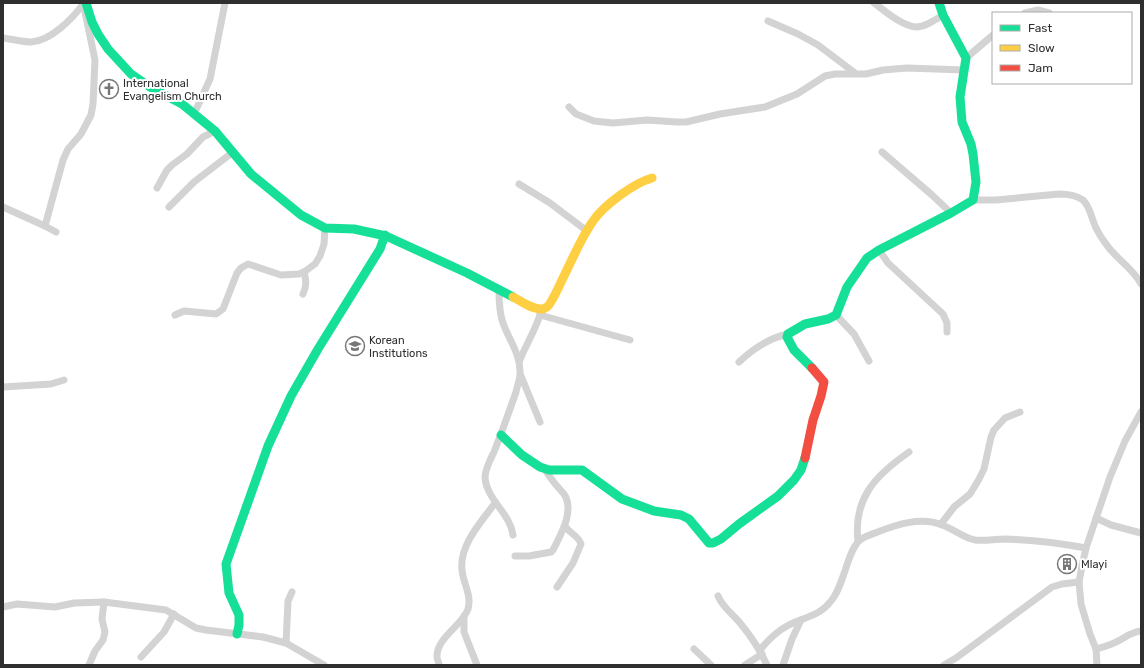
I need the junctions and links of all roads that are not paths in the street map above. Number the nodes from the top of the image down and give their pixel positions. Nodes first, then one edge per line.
1 (84, 3) edge
2 (225, 3) edge
3 (874, 3) edge
4 (939, 3) edge
5 (1029, 12) edge
6 (1045, 12) edge
7 (943, 15) junction
8 (768, 20) dead end
9 (992, 36) edge
10 (3, 38) edge
11 (966, 58) junction
12 (964, 70) junction
13 (855, 73) junction
14 (569, 107) dead end
15 (194, 114) junction
16 (215, 131) junction
17 (233, 152) junction
18 (882, 152) dead end
19 (652, 178) dead end
20 (519, 184) dead end
21 (157, 188) dead end
22 (973, 200) junction
23 (3, 207) edge
24 (168, 207) dead end
25 (951, 213) junction
26 (45, 226) junction
27 (325, 228) junction
28 (586, 231) junction
29 (56, 232) dead end
30 (385, 236) junction
31 (879, 250) junction
32 (304, 272) junction
33 (1141, 282) edge
34 (499, 290) junction
35 (303, 294) dead end
36 (540, 312) junction
37 (836, 314) junction
38 (175, 315) dead end
39 (947, 332) dead end
40 (788, 334) junction
41 (630, 340) dead end
42 (520, 360) junction
43 (869, 361) dead end
44 (739, 362) dead end
45 (520, 376) junction
46 (64, 380) dead end
47 (3, 388) edge
48 (1020, 412) dead end
49 (1141, 412) edge
50 (540, 422) dead end
51 (501, 435) junction
52 (909, 452) dead end
53 (545, 469) junction
54 (495, 503) junction
55 (1096, 518) junction
56 (942, 524) junction
57 (565, 526) junction
58 (1141, 533) edge
59 (513, 535) dead end
60 (858, 541) junction
61 (1086, 548) junction
62 (514, 556) dead end
63 (1079, 582) junction
64 (557, 587) dead end
65 (292, 592) dead end
66 (718, 596) dead end
67 (104, 602) junction
68 (3, 607) edge
69 (174, 614) junction
70 (464, 616) junction
71 (801, 620) junction
72 (1141, 631) edge
73 (237, 634) junction
74 (286, 643) junction
75 (694, 649) dead end
76 (1096, 649) junction
77 (761, 652) junction
78 (141, 657) dead end
79 (89, 665) edge
80 (324, 665) edge
81 (439, 665) edge
82 (477, 665) edge
83 (711, 665) edge
84 (745, 665) edge
85 (767, 665) edge
86 (783, 665) edge
87 (944, 665) edge
88 (1097, 665) edge

1 - 10 street
1 - 15 street
1 - 26 street
2 - 15 street
3 - 7 street
4 - 7 street
5 - 6 street
7 - 11 street
8 - 13 street
9 - 11 street
11 - 12 street
12 - 13 street
12 - 22 street
13 - 14 street
15 - 16 street
16 - 17 street
16 - 21 street
17 - 24 street
17 - 27 street
18 - 25 street
19 - 28 street
20 - 28 street
22 - 25 street
22 - 33 street
23 - 26 street
25 - 31 street
26 - 29 street
27 - 30 street
27 - 32 street
28 - 36 street
30 - 34 street
30 - 73 street
31 - 37 street
31 - 39 street
32 - 35 street
32 - 38 street
34 - 36 street
34 - 42 street
36 - 41 street
36 - 42 street
37 - 40 street
37 - 43 street
40 - 44 street
40 - 53 street
42 - 45 street
45 - 50 street
45 - 51 street
46 - 47 street
48 - 56 street
49 - 55 street
51 - 53 street
51 - 54 street
52 - 60 street
53 - 57 street
54 - 59 street
54 - 70 street
55 - 58 street
55 - 61 street
56 - 60 street
56 - 61 street
57 - 62 street
57 - 64 street
60 - 71 street
61 - 63 street
63 - 76 street
63 - 87 street
65 - 74 street
66 - 77 street
67 - 68 street
67 - 69 street
67 - 79 street
69 - 73 street
69 - 78 street
70 - 81 street
70 - 82 street
71 - 77 street
71 - 86 street
72 - 76 street
73 - 74 street
74 - 80 street
75 - 83 street
76 - 88 street
77 - 84 street
77 - 85 street

